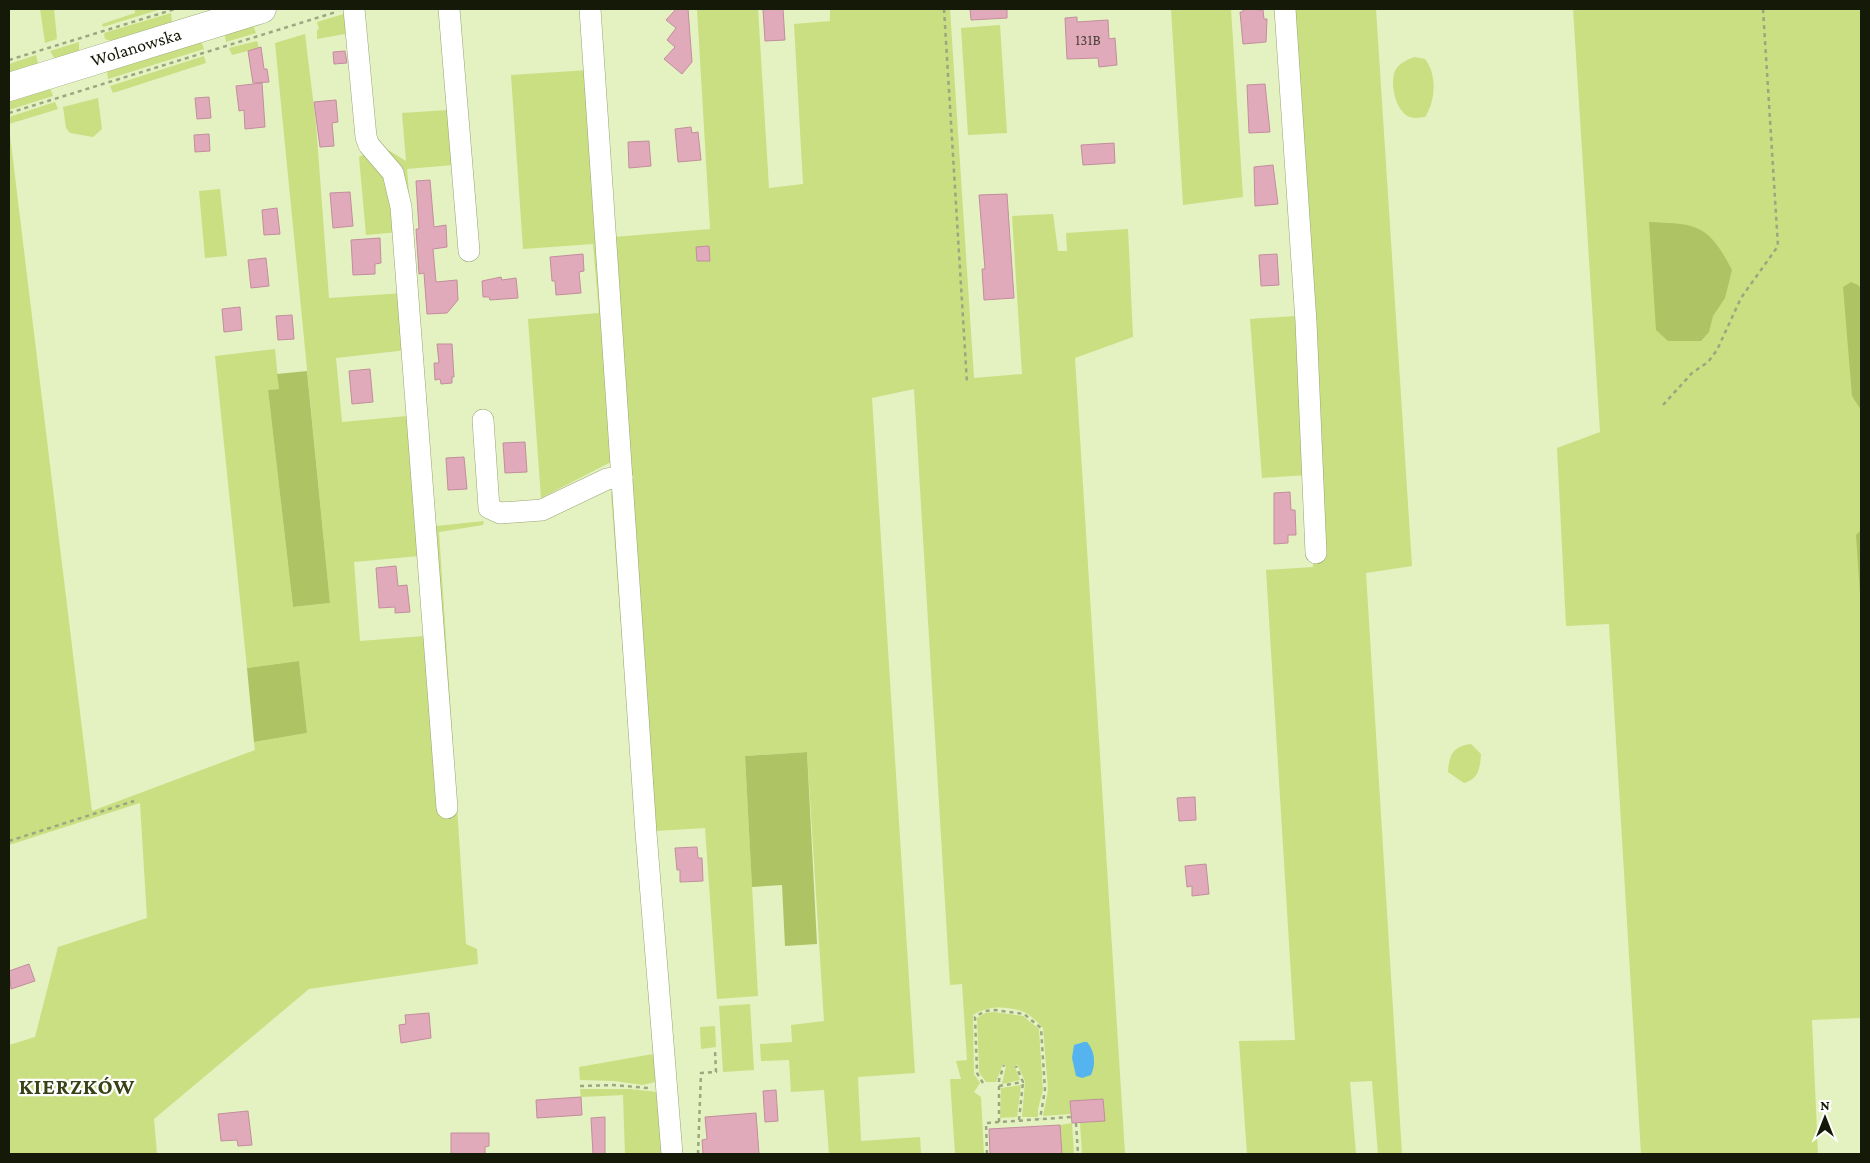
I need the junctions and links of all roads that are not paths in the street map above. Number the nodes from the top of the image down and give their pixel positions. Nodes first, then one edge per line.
1 (262, 9) edge
2 (449, 9) edge
3 (590, 9) edge
4 (1285, 9) edge
5 (347, 10) edge
6 (9, 87) edge
7 (469, 252) dead end
8 (483, 420) dead end
9 (622, 477) junction
10 (1316, 553) dead end
11 (447, 808) dead end
12 (672, 1154) edge

1 - 6 main road, Wolanowska
2 - 7 street
3 - 9 street
4 - 10 street
5 - 11 street
8 - 9 street
9 - 12 street

